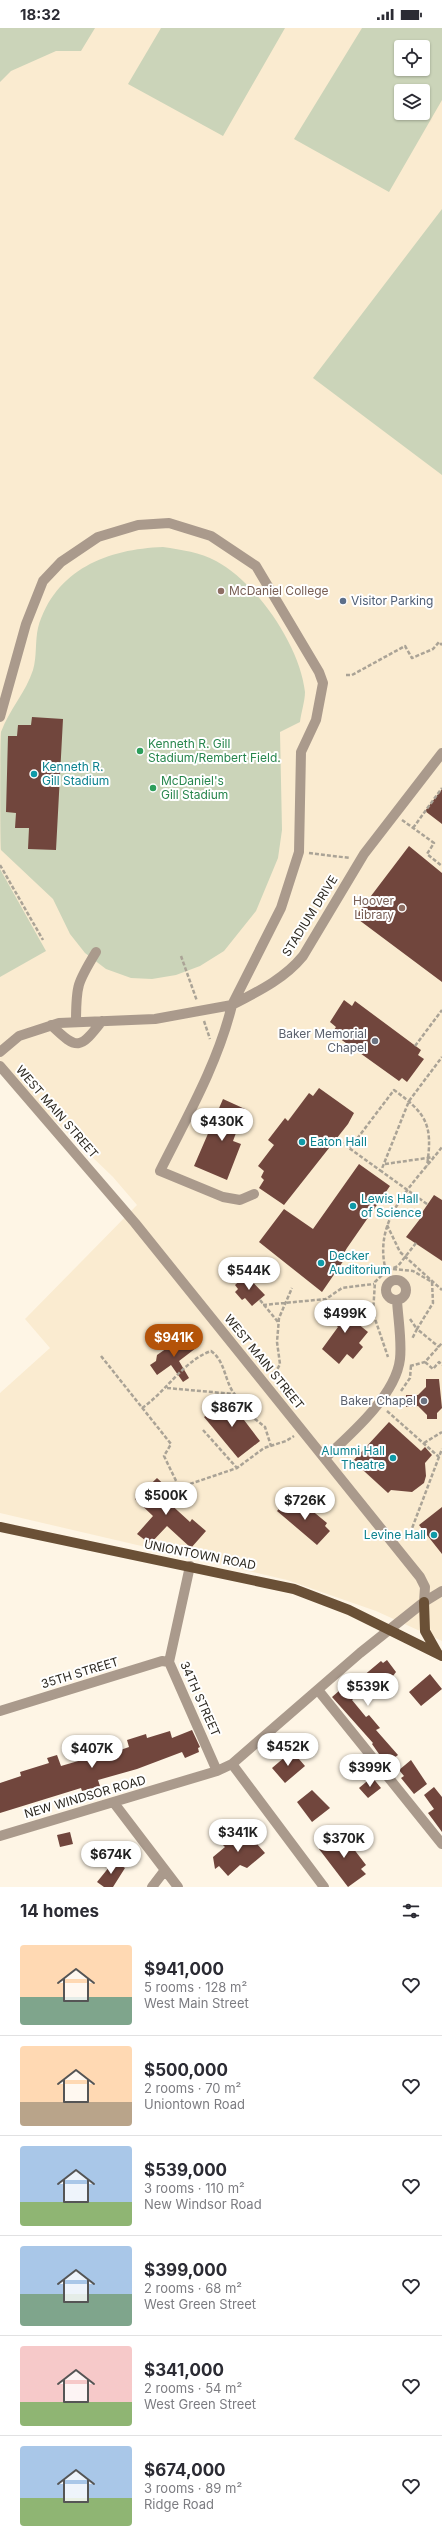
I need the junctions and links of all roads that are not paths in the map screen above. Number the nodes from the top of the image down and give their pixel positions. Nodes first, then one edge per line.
1 (0, 717) edge
2 (442, 753) edge
3 (96, 952) dead end
4 (232, 1005) junction
5 (102, 1021) junction
6 (76, 1022) junction
7 (50, 1026) junction
8 (0, 1052) edge
9 (0, 1066) edge
10 (254, 1194) dead end
11 (397, 1300) dead end
12 (325, 1458) junction
13 (0, 1527) edge
14 (190, 1566) junction
15 (442, 1591) edge
16 (424, 1602) junction
17 (389, 1631) junction
18 (440, 1655) edge
19 (169, 1662) junction
20 (318, 1690) junction
21 (0, 1711) edge
22 (232, 1764) junction
23 (217, 1771) junction
24 (114, 1803) junction
25 (0, 1836) edge
26 (442, 1844) edge
27 (165, 1870) junction
28 (152, 1887) edge
29 (178, 1887) edge
30 (324, 1887) edge

1 - 4 street
2 - 4 street, STADIUM DRIVE
3 - 6 street
4 - 5 street, STADIUM DRIVE
4 - 10 street
5 - 6 street, STADIUM DRIVE
5 - 7 street
6 - 7 street, STADIUM DRIVE
7 - 8 street, STADIUM DRIVE
9 - 12 street, WEST MAIN STREET
11 - 12 street
12 - 16 street, WEST MAIN STREET
13 - 14 main road, UNIONTOWN ROAD
14 - 17 main road, UNIONTOWN ROAD
14 - 19 street, 34TH STREET
15 - 16 street
16 - 17 street
16 - 18 main road
17 - 18 main road
17 - 20 street, NEW WINDSOR ROAD
19 - 21 street, 35TH STREET
19 - 23 street, 34TH STREET
20 - 22 street, NEW WINDSOR ROAD
20 - 26 street
22 - 23 street, NEW WINDSOR ROAD
22 - 30 street
23 - 24 street, NEW WINDSOR ROAD
24 - 25 street, NEW WINDSOR ROAD
24 - 27 street
27 - 28 street
27 - 29 street

